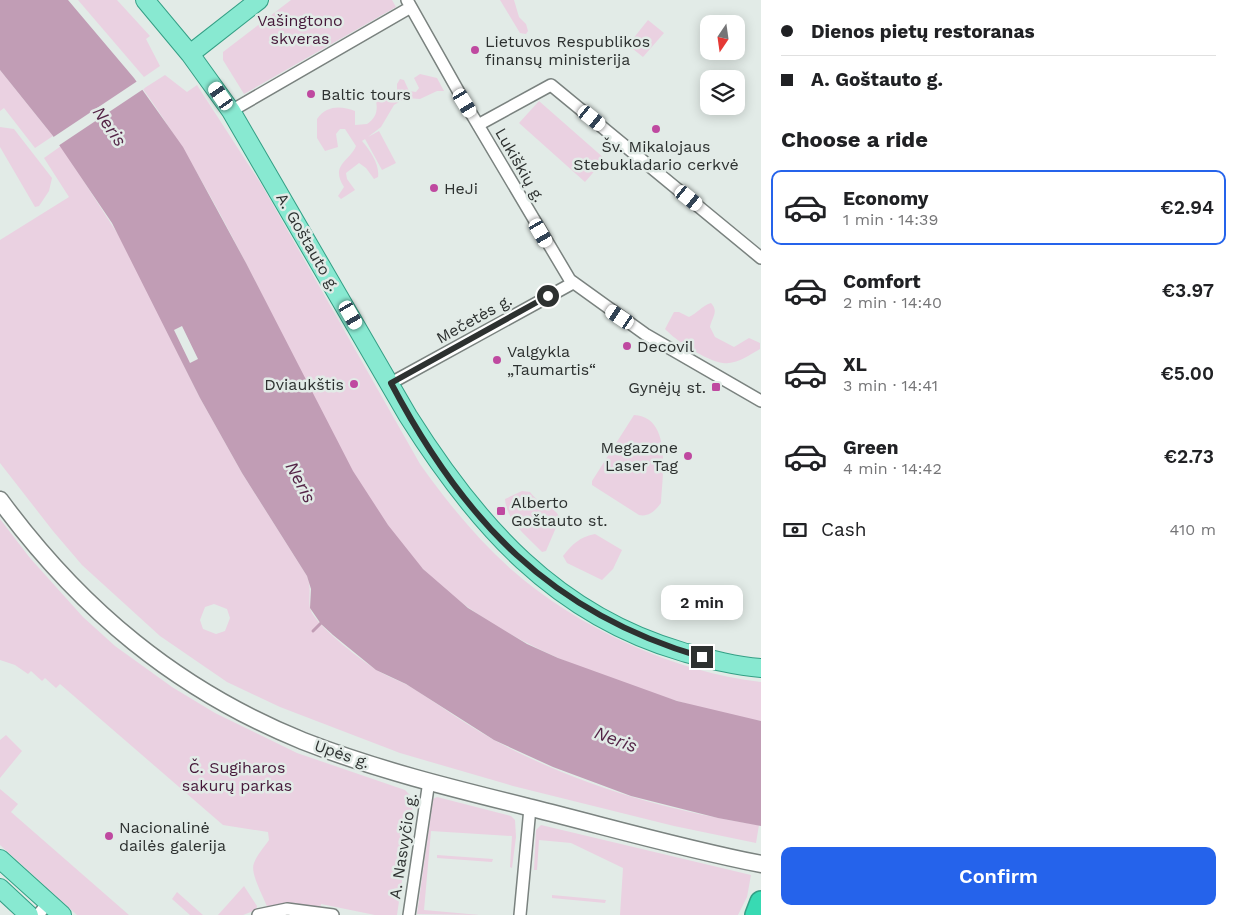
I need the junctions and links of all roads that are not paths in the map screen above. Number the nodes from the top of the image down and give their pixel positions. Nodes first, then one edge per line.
1 (144, 0) edge
2 (259, 0) edge
3 (409, 3) edge
4 (190, 54) junction
5 (231, 111) junction
6 (478, 125) junction
7 (761, 258) edge
8 (573, 282) junction
9 (391, 383) junction
10 (761, 400) edge
11 (0, 500) edge
12 (761, 668) edge
13 (429, 781) junction
14 (530, 808) junction
15 (0, 859) edge
16 (761, 864) edge
17 (0, 888) edge
18 (761, 903) edge
19 (43, 909) edge
20 (29, 915) edge
21 (62, 915) edge
22 (258, 915) edge
23 (332, 915) edge
24 (408, 915) edge
25 (520, 915) edge
26 (758, 915) edge

1 - 4 main road, A. Goštauto g.
2 - 4 main road
3 - 5 street
3 - 6 street, Lukiškių g.
4 - 5 main road, A. Goštauto g.
5 - 9 main road, A. Goštauto g.
6 - 7 street
6 - 8 street, Lukiškių g.
8 - 9 street, Mečetės g.
8 - 10 street, Lukiškių g.
9 - 12 main road, A. Goštauto g.
11 - 13 street, Upės g.
13 - 14 street, Upės g.
13 - 24 street, A. Nasvyčio g.
14 - 16 street, Upės g.
14 - 25 street
15 - 19 main road
17 - 20 main road
18 - 26 highway
19 - 21 main road
22 - 23 street

